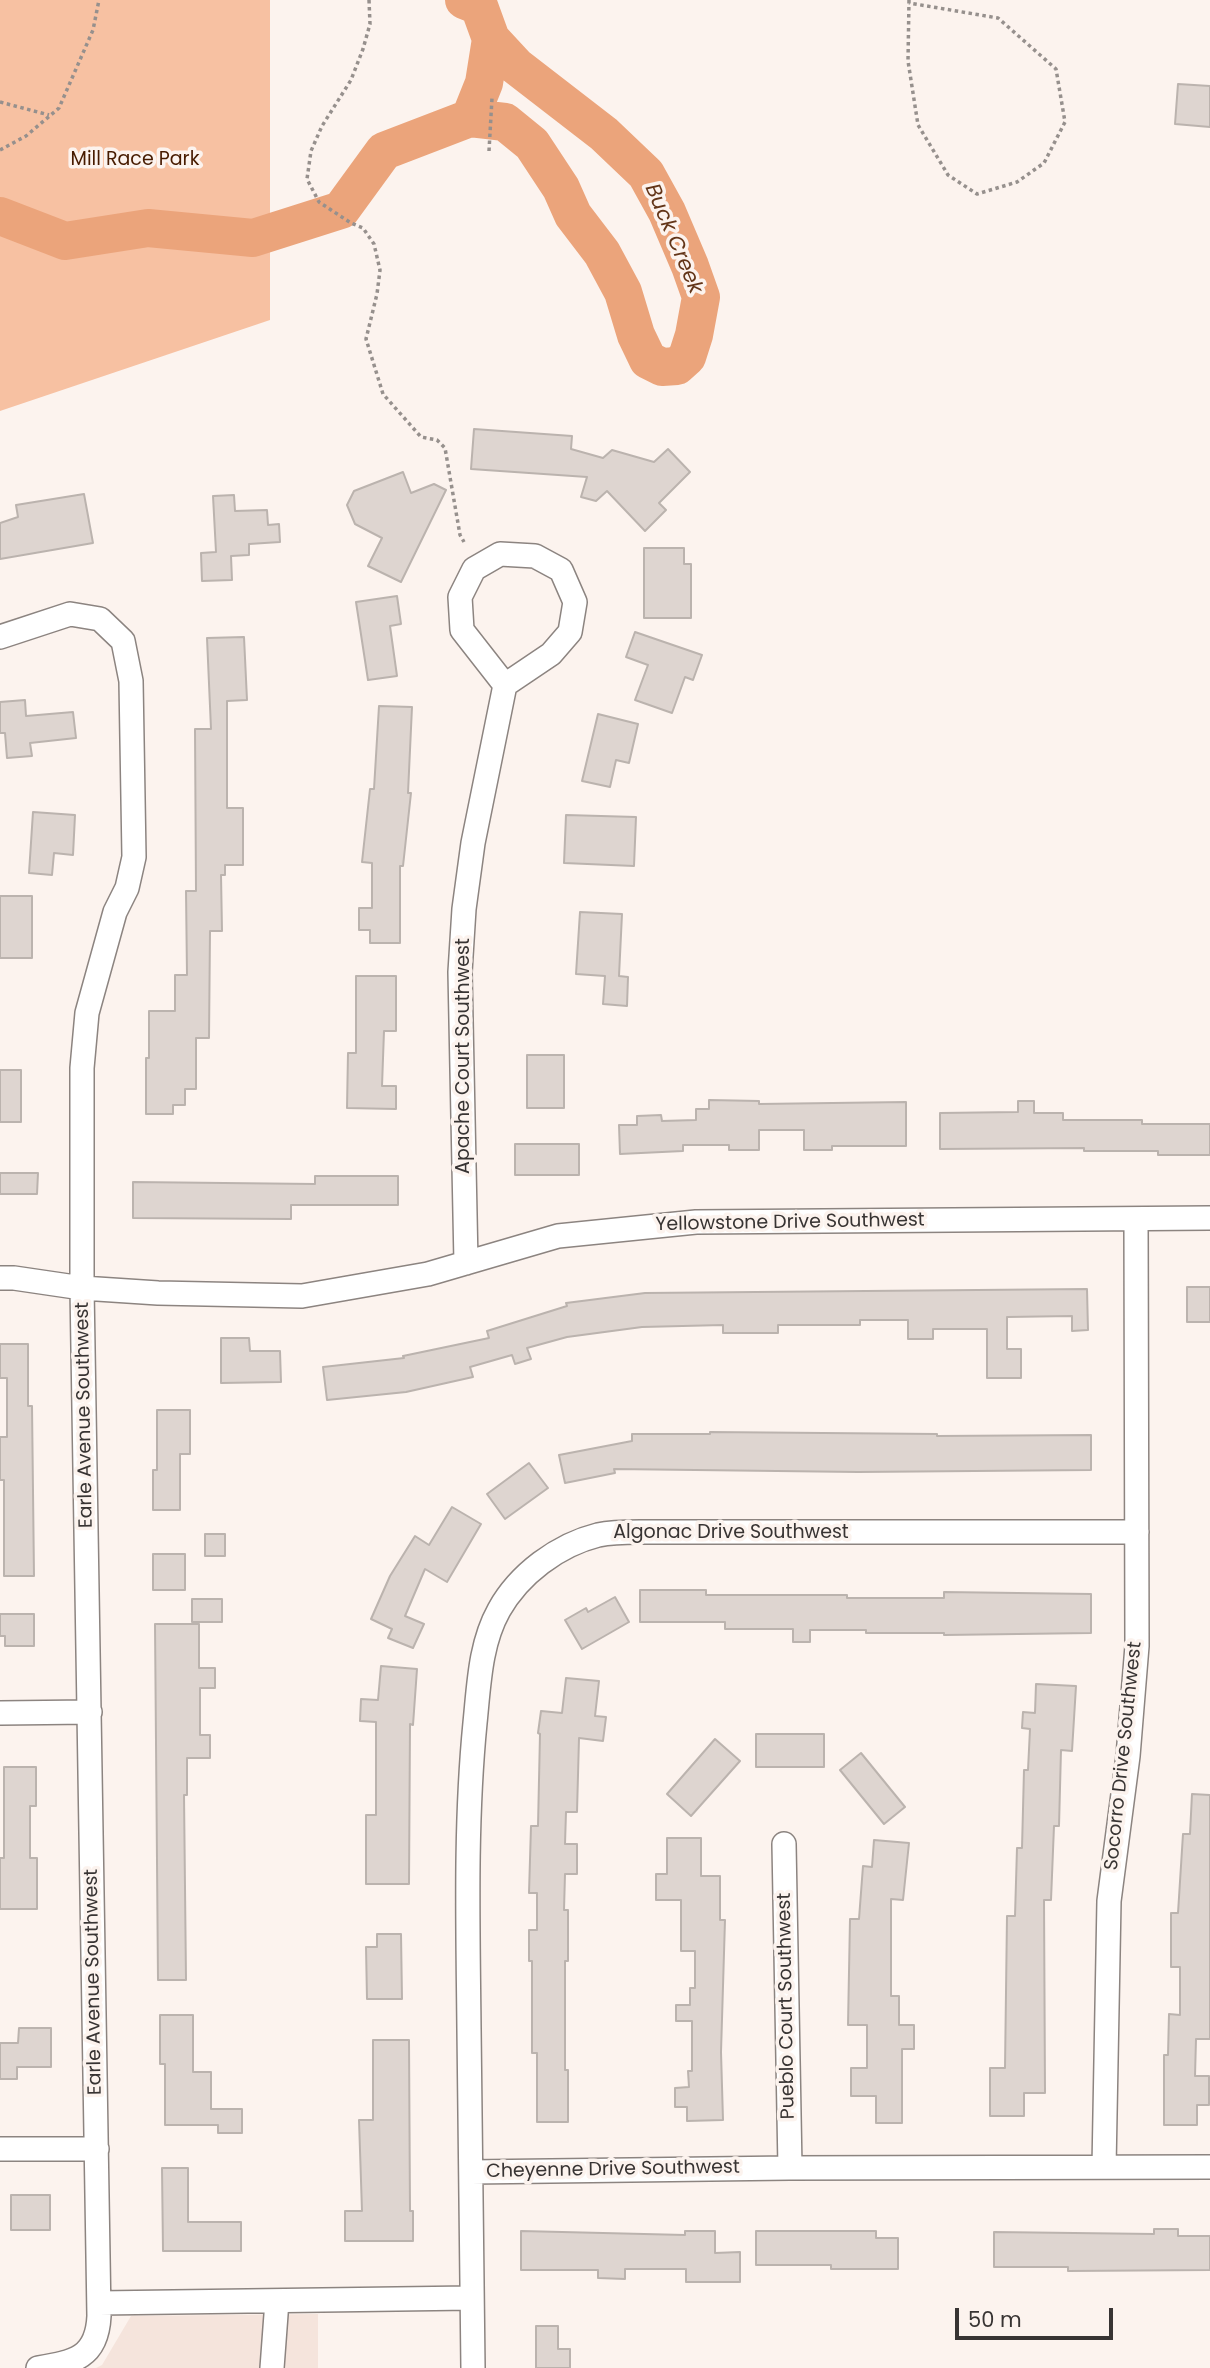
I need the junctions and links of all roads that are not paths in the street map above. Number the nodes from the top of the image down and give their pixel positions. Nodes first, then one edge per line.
1 (0, 637) edge
2 (505, 685) junction
3 (1210, 1218) edge
4 (1136, 1219) junction
5 (466, 1263) junction
6 (0, 1278) edge
7 (82, 1288) junction
8 (1137, 1532) junction
9 (90, 1712) junction
10 (0, 1713) edge
11 (784, 1844) dead end
12 (0, 2149) edge
13 (97, 2149) junction
14 (1104, 2167) junction
15 (1210, 2167) edge
16 (790, 2168) junction
17 (471, 2172) junction
18 (471, 2298) junction
19 (277, 2301) junction
20 (99, 2303) junction
21 (38, 2368) edge
22 (272, 2368) edge
23 (473, 2368) edge

1 - 7 street, Earle Avenue Southwest
2 - 2 street
2 - 5 street, Apache Court Southwest
3 - 4 street, Yellowstone Drive Southwest
4 - 5 street, Yellowstone Drive Southwest
4 - 8 street, Socorro Drive Southwest
5 - 7 street, Yellowstone Drive Southwest
6 - 7 street, Yellowstone Drive Southwest
7 - 9 street, Earle Avenue Southwest
8 - 14 street, Socorro Drive Southwest
8 - 17 street, Algonac Drive Southwest
9 - 10 street
9 - 13 street, Earle Avenue Southwest
11 - 16 street, Pueblo Court Southwest
12 - 13 street
13 - 20 street, Earle Avenue Southwest
14 - 15 street, Cheyenne Drive Southwest
14 - 16 street, Cheyenne Drive Southwest
16 - 17 street, Cheyenne Drive Southwest
17 - 18 street, Cheyenne Drive Southwest
18 - 19 street
18 - 23 street, Cheyenne Drive Southwest
19 - 20 street
19 - 22 street
20 - 21 street, Earle Avenue Southwest

